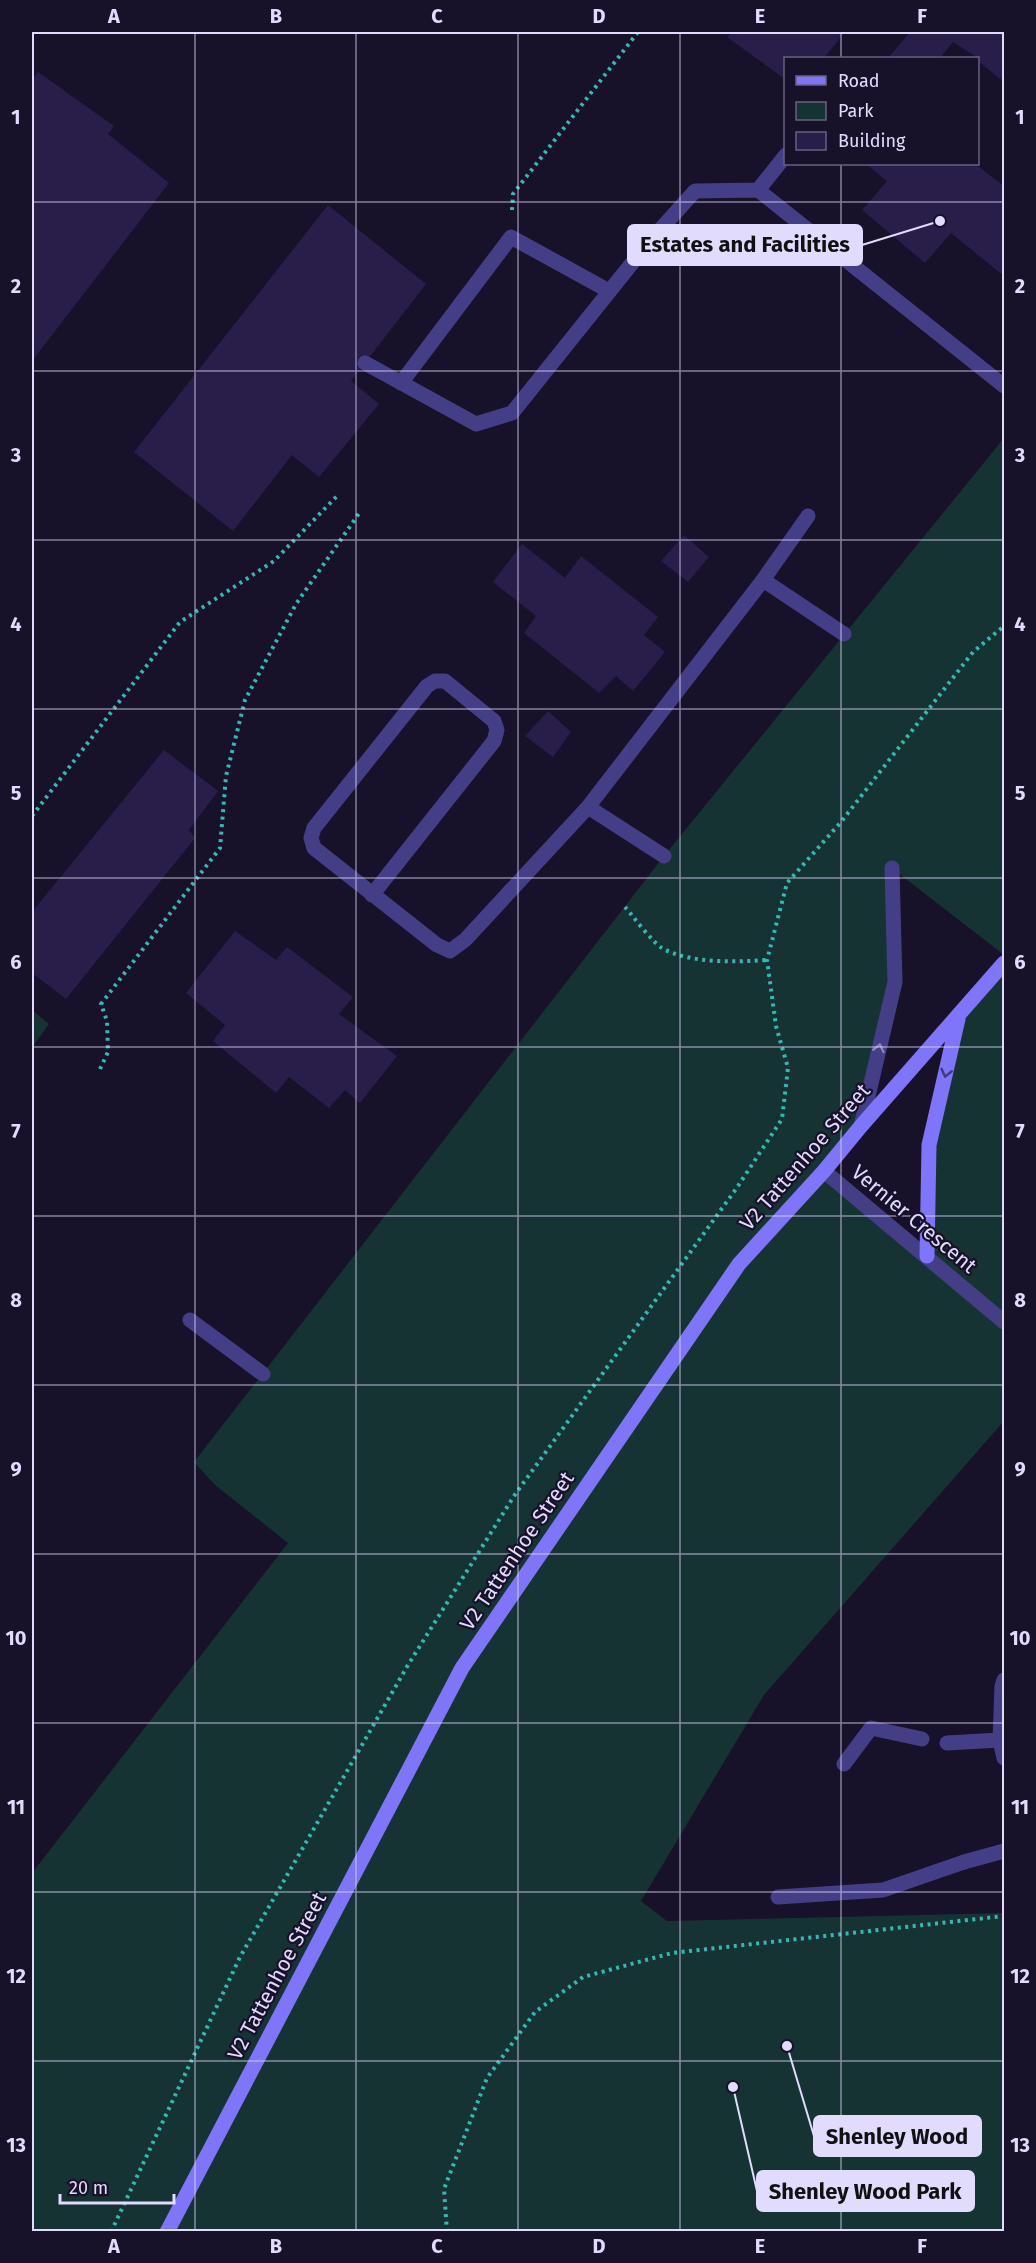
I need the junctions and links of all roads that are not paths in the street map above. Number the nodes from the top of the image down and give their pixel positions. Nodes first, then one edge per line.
1 (784, 158) edge
2 (758, 190) junction
3 (609, 291) junction
4 (365, 363) dead end
5 (401, 383) junction
6 (1005, 386) edge
7 (808, 516) dead end
8 (763, 580) junction
9 (844, 634) dead end
10 (588, 807) junction
11 (664, 856) dead end
12 (892, 868) dead end
13 (372, 895) junction
14 (1005, 963) edge
15 (958, 1016) junction
16 (861, 1126) junction
17 (824, 1171) junction
18 (927, 1256) junction
19 (190, 1320) dead end
20 (1005, 1322) edge
21 (262, 1374) dead end
22 (1005, 1680) edge
23 (922, 1739) dead end
24 (1000, 1740) junction
25 (947, 1743) dead end
26 (1005, 1758) edge
27 (844, 1764) dead end
28 (1005, 1851) edge
29 (778, 1897) dead end
30 (167, 2232) edge

1 - 2 street
2 - 3 street
2 - 6 street
3 - 5 street
3 - 5 street
4 - 5 street
7 - 8 street
8 - 9 street
8 - 10 street
10 - 11 street
10 - 13 street
16 -> 12 street
13 - 13 street
14 - 15 street, V2 Tattenhoe Street
15 - 16 street, V2 Tattenhoe Street
15 -> 18 street
16 - 17 street, V2 Tattenhoe Street
17 - 18 street, Vernier Crescent
17 - 30 street, V2 Tattenhoe Street
18 - 20 street, Vernier Crescent
19 - 21 street
22 - 24 street
23 - 27 street
24 - 25 street
24 - 26 street
28 - 29 street

